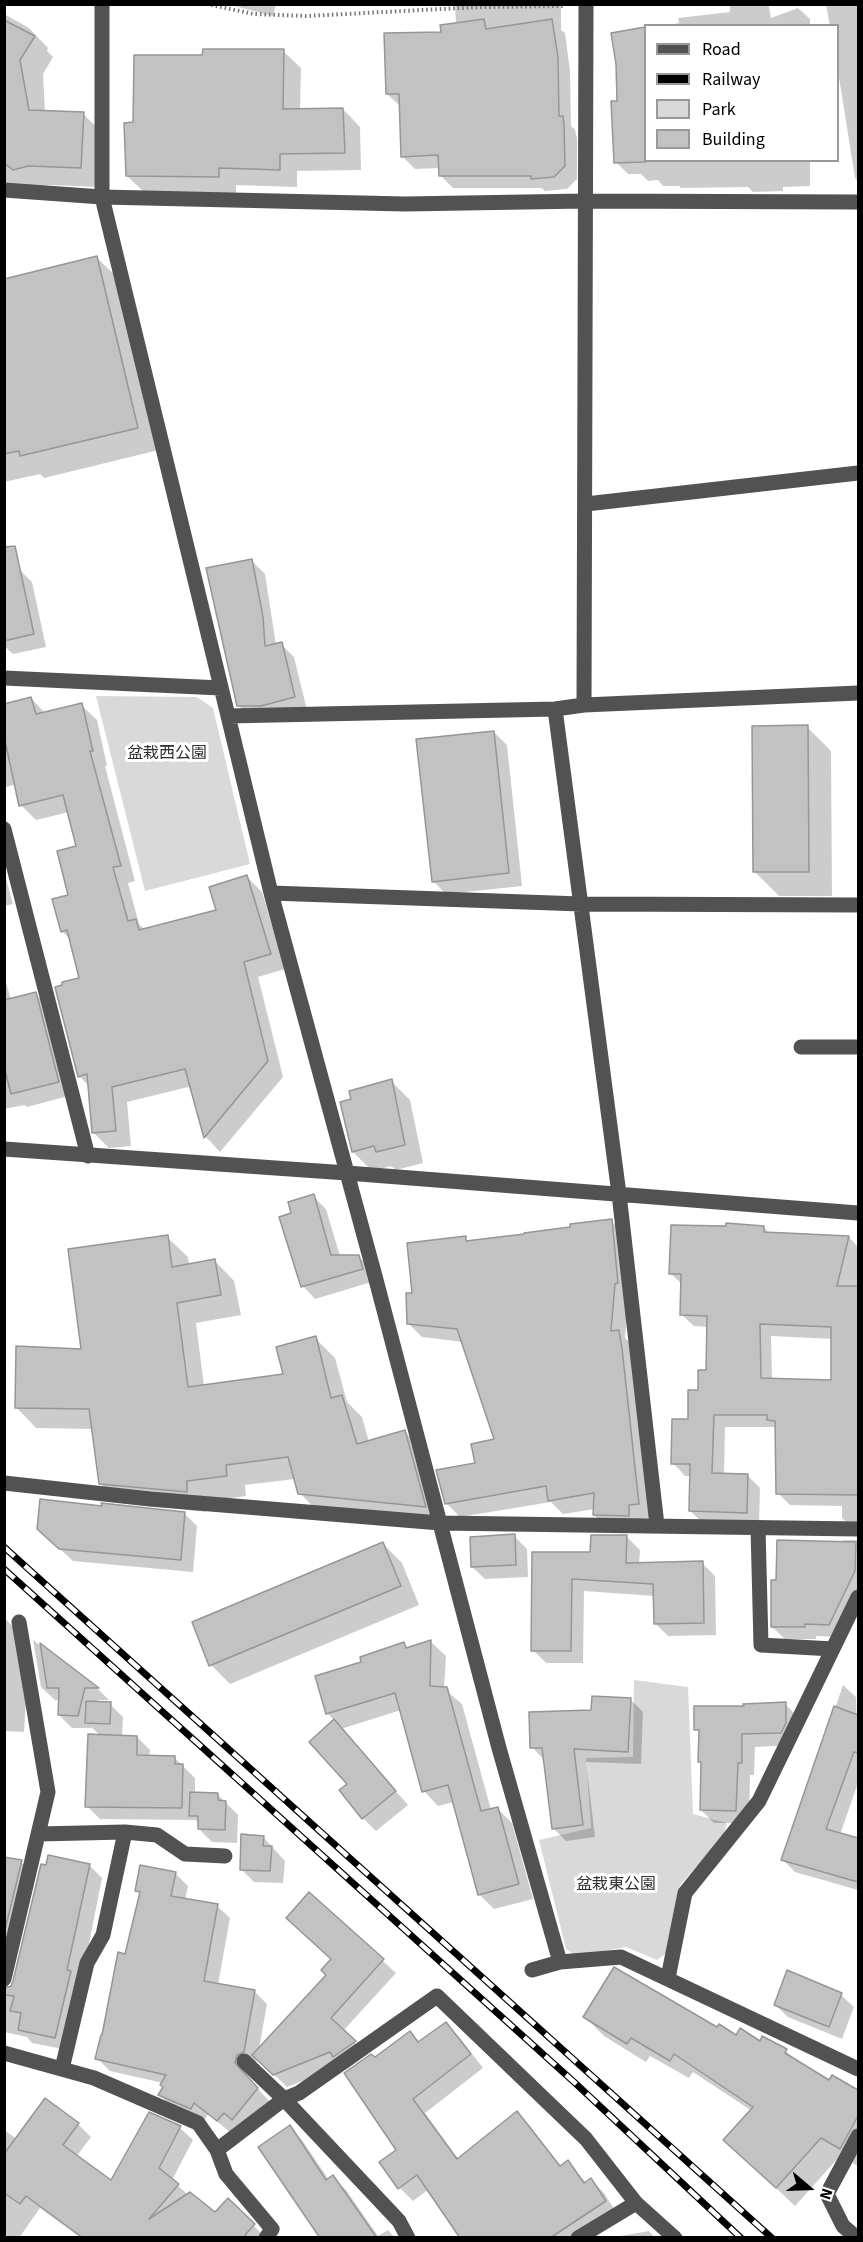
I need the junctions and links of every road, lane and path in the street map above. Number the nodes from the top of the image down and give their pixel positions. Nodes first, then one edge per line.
1 (102, 4) edge
2 (207, 4) edge
3 (586, 5) edge
4 (4, 190) edge
5 (102, 197) junction
6 (585, 201) junction
7 (858, 202) edge
8 (858, 473) edge
9 (586, 504) junction
10 (4, 678) edge
11 (221, 688) junction
12 (858, 693) edge
13 (584, 705) junction
14 (555, 709) junction
15 (228, 716) junction
16 (4, 829) edge
17 (271, 893) junction
18 (581, 904) junction
19 (858, 904) edge
20 (801, 1047) dead end
21 (858, 1047) edge
22 (4, 1149) edge
23 (88, 1156) junction
24 (347, 1173) junction
25 (619, 1194) junction
26 (858, 1213) edge
27 (4, 1483) edge
28 (440, 1523) junction
29 (657, 1525) junction
30 (758, 1528) junction
31 (858, 1529) edge
32 (858, 1597) edge
33 (19, 1622) dead end
34 (833, 1648) junction
35 (125, 1832) junction
36 (38, 1834) junction
37 (225, 1856) dead end
38 (560, 1962) junction
39 (532, 1970) dead end
40 (668, 1978) junction
41 (4, 1979) edge
42 (4, 2053) edge
43 (244, 2061) dead end
44 (62, 2069) junction
45 (858, 2069) edge
46 (284, 2099) junction
47 (858, 2136) edge
48 (217, 2150) junction
49 (636, 2203) junction
50 (266, 2238) edge
51 (408, 2238) edge
52 (578, 2238) edge
53 (675, 2238) edge
54 (857, 2238) edge

1 - 5 street
2 - 3 path
3 - 6 street
4 - 5 street
5 - 6 street
5 - 11 street
6 - 7 street
6 - 9 street
8 - 9 street
9 - 13 street
10 - 11 street
11 - 15 street
12 - 13 street
13 - 14 street
14 - 15 street
14 - 18 street
15 - 17 street
16 - 23 street
17 - 18 street
17 - 24 street
18 - 19 street
18 - 25 street
20 - 21 street
22 - 23 street
23 - 24 street
24 - 25 street
24 - 28 street
25 - 26 street
25 - 29 street
27 - 28 street
28 - 29 street
28 - 38 street
29 - 30 street
30 - 31 street
30 - 34 street
32 - 34 street
33 - 36 street
34 - 40 street
35 - 36 street
35 - 37 street
35 - 44 street
36 - 41 street
38 - 39 street
38 - 40 street
40 - 45 street
42 - 44 street
43 - 46 street
44 - 48 street
46 - 48 street
46 - 49 street
46 - 51 street
47 - 54 street
48 - 50 street
49 - 52 street
49 - 53 street

